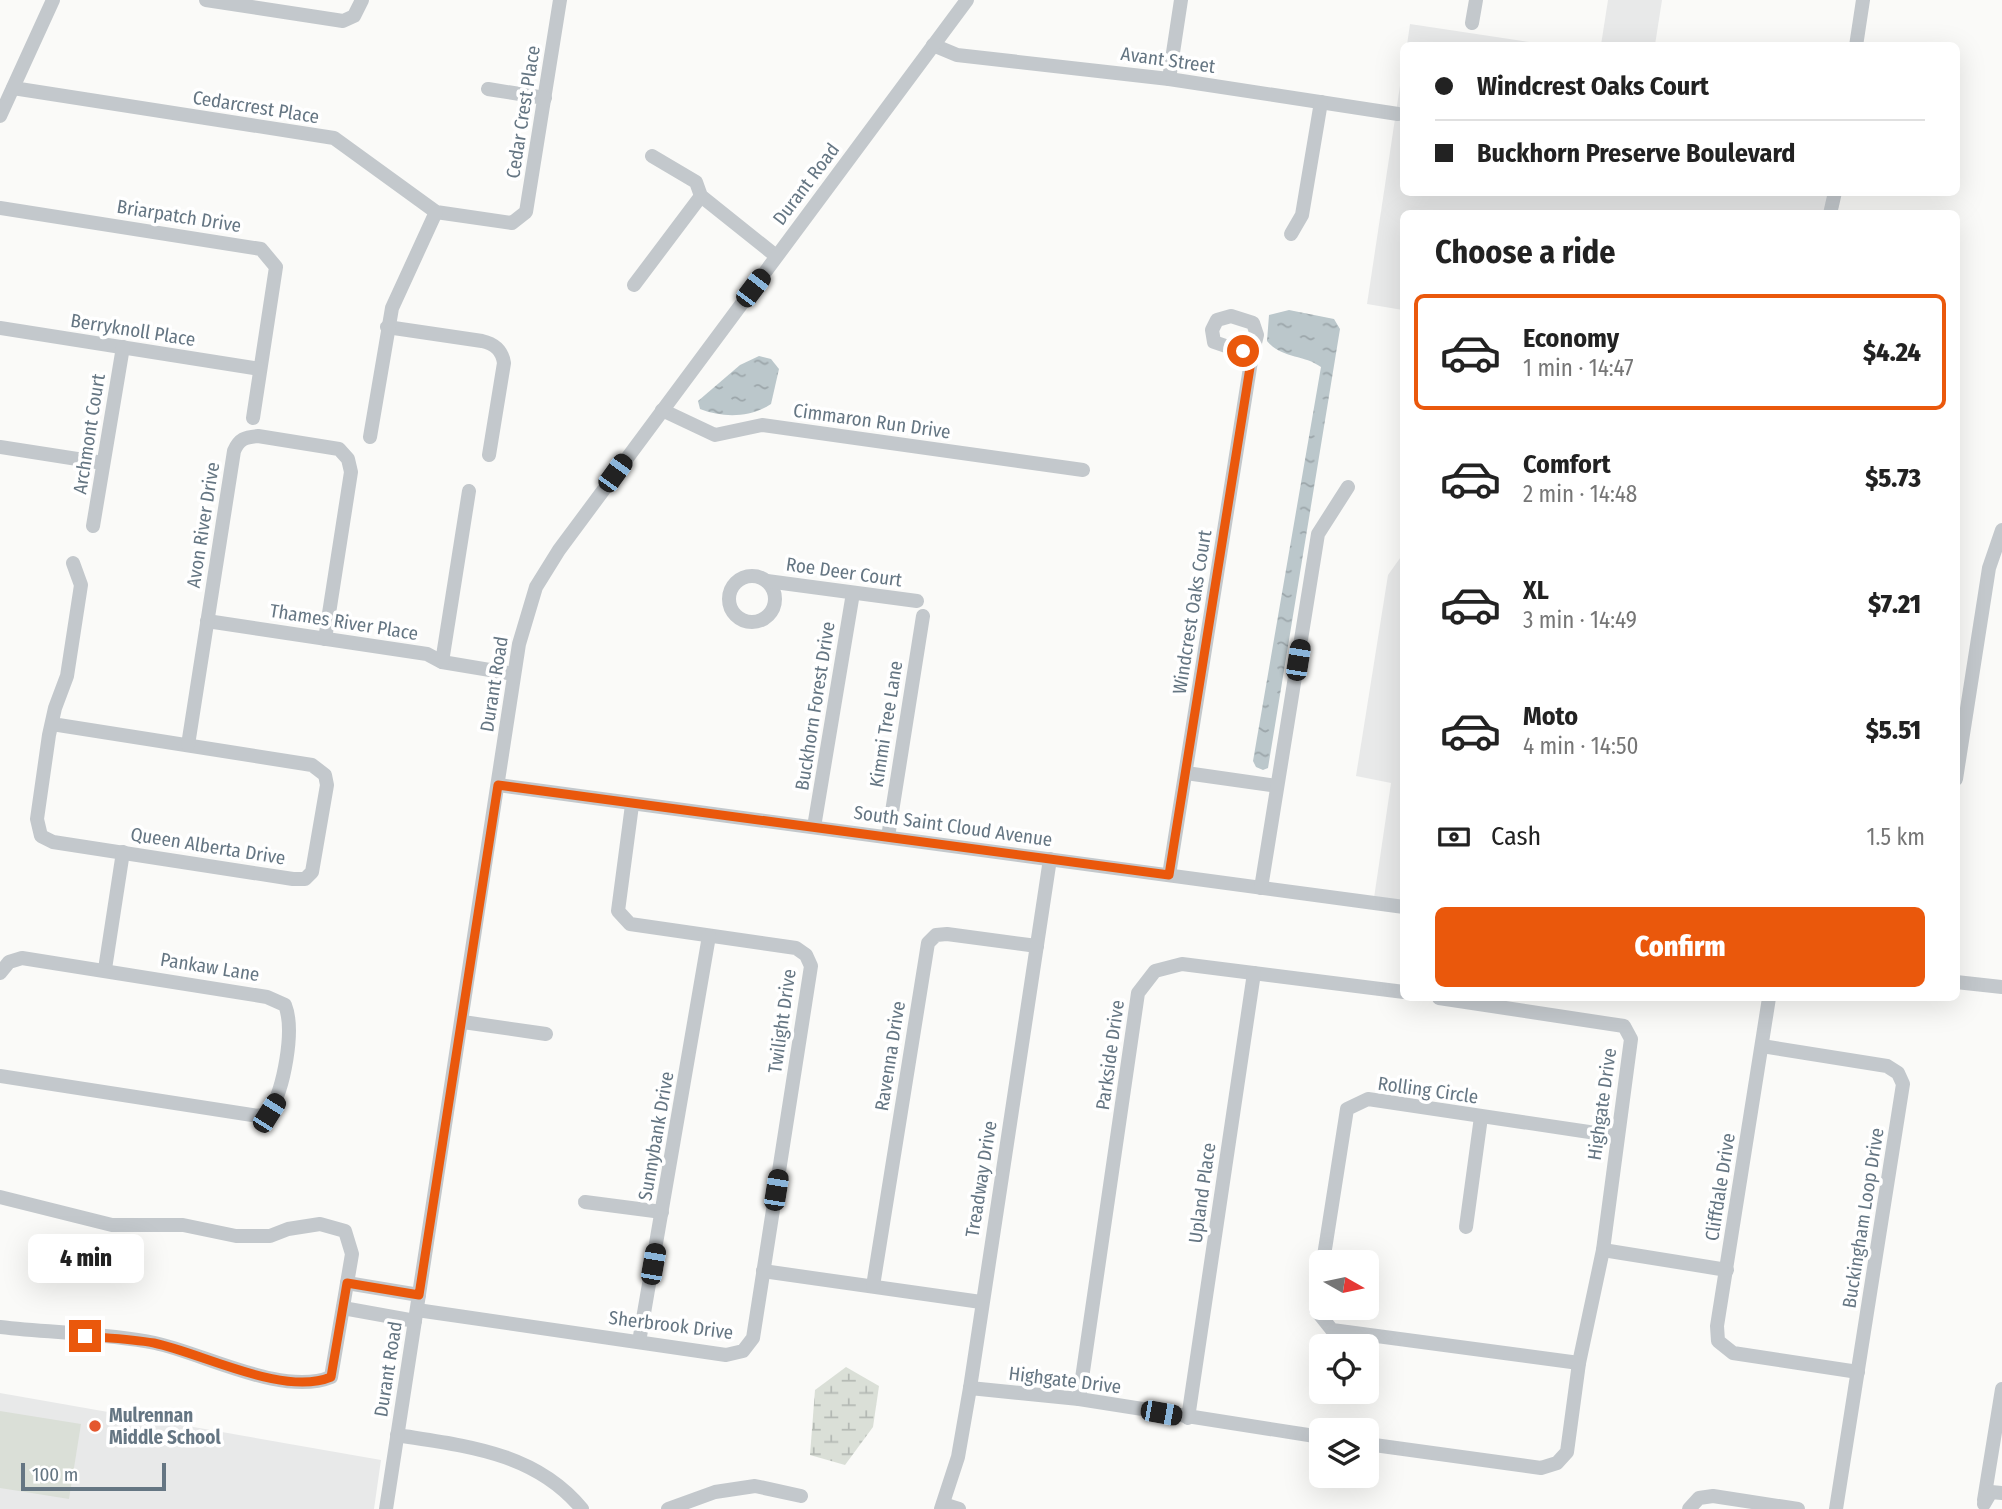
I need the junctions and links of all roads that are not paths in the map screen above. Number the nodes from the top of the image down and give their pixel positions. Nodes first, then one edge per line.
1 (52, 0) edge
2 (206, 0) edge
3 (362, 0) edge
4 (560, 0) edge
5 (967, 0) edge
6 (1181, 0) edge
7 (1476, 0) edge
8 (1863, 0) edge
9 (1472, 23) dead end
10 (1857, 42) edge
11 (933, 45) junction
12 (1169, 79) junction
13 (13, 88) junction
14 (488, 89) dead end
15 (545, 98) junction
16 (1321, 102) junction
17 (1398, 114) dead end
18 (0, 116) edge
19 (652, 156) dead end
20 (701, 196) junction
21 (0, 208) edge
22 (436, 212) junction
23 (512, 223) joint
24 (1291, 234) dead end
25 (776, 256) junction
26 (634, 285) dead end
27 (387, 327) junction
28 (0, 328) edge
29 (123, 347) junction
30 (1252, 355) dead end
31 (260, 369) junction
32 (662, 410) junction
33 (253, 418) dead end
34 (370, 437) dead end
35 (0, 447) edge
36 (489, 455) dead end
37 (103, 463) junction
38 (1083, 470) dead end
39 (1348, 487) dead end
40 (468, 491) dead end
41 (93, 526) dead end
42 (2002, 530) edge
43 (73, 563) dead end
44 (767, 581) dead end
45 (853, 593) junction
46 (917, 601) dead end
47 (923, 616) dead end
48 (207, 621) junction
49 (325, 639) junction
50 (442, 662) junction
51 (514, 674) junction
52 (51, 724) junction
53 (188, 745) junction
54 (1960, 753) edge
55 (1186, 773) junction
56 (498, 785) junction
57 (1277, 786) junction
58 (632, 805) junction
59 (814, 827) junction
60 (888, 837) junction
61 (123, 852) junction
62 (1050, 859) junction
63 (1169, 875) junction
64 (1261, 888) junction
65 (1400, 906) edge
66 (709, 936) junction
67 (1037, 946) junction
68 (105, 970) junction
69 (0, 973) edge
70 (1254, 973) junction
71 (1960, 982) edge
72 (2002, 987) edge
73 (1400, 991) edge
74 (1459, 1001) edge
75 (1769, 1001) edge
76 (463, 1022) junction
77 (546, 1034) dead end
78 (1762, 1046) junction
79 (0, 1076) edge
80 (1481, 1117) junction
81 (1616, 1136) junction
82 (0, 1197) edge
83 (585, 1202) dead end
84 (662, 1212) junction
85 (1466, 1227) dead end
86 (1325, 1250) edge
87 (1603, 1250) junction
88 (1727, 1270) junction
89 (763, 1271) junction
90 (347, 1283) junction
91 (873, 1286) junction
92 (419, 1295) junction
93 (981, 1302) junction
94 (343, 1308) junction
95 (416, 1316) junction
96 (1324, 1320) edge
97 (0, 1327) edge
98 (639, 1342) junction
99 (1579, 1363) junction
100 (1858, 1373) junction
101 (970, 1388) junction
102 (2002, 1389) edge
103 (1079, 1399) junction
104 (1188, 1418) junction
105 (397, 1435) junction
106 (1309, 1435) edge
107 (1379, 1446) edge
108 (2002, 1493) edge
109 (801, 1496) dead end
110 (1985, 1505) edge
111 (942, 1506) edge
112 (386, 1509) edge
113 (582, 1509) edge
114 (668, 1509) edge
115 (959, 1509) edge
116 (1689, 1509) edge
117 (1798, 1509) edge
118 (1836, 1509) edge

1 - 13 street
2 - 3 street
4 - 15 street, Cedar Crest Place
5 - 11 street, Durant Road
6 - 12 street
7 - 9 street
8 - 10 street
11 - 12 street, Avant Street
11 - 25 street, Durant Road
12 - 16 street, Avant Street
13 - 18 street
13 - 22 street, Cedarcrest Place
14 - 15 street
15 - 23 street, Cedar Crest Place
16 - 17 street, Avant Street
16 - 24 street
19 - 20 street
20 - 25 street
20 - 26 street
21 - 31 street, Briarpatch Drive
22 - 23 street, Cedarcrest Place
22 - 27 street
25 - 32 street, Durant Road
27 - 34 street
27 - 36 street
28 - 29 street, Berryknoll Place
29 - 31 street, Berryknoll Place
29 - 37 street, Archmont Court
30 - 55 street, Windcrest Oaks Court
31 - 33 street, Briarpatch Drive
32 - 38 street, Cimmaron Run Drive
32 - 51 street, Durant Road
35 - 37 street
37 - 41 street, Archmont Court
39 - 57 street
40 - 50 street
42 - 54 street
43 - 52 street, Queen Alberta Drive
44 - 45 street, Roe Deer Court
45 - 46 street, Roe Deer Court
45 - 59 street, Buckhorn Forest Drive
47 - 60 street, Kimmi Tree Lane
48 - 49 street, Thames River Place
48 - 49 street, Avon River Drive
48 - 53 street, Avon River Drive
49 - 50 street, Thames River Place
50 - 51 street, Thames River Place
51 - 56 street, Durant Road
52 - 53 street, Queen Alberta Drive
52 - 61 street, Queen Alberta Drive
53 - 61 street, Queen Alberta Drive
55 - 57 street
55 - 63 street, Windcrest Oaks Court
56 - 58 street, South Saint Cloud Avenue
56 - 76 street, Durant Road
57 - 64 street
58 - 59 street, South Saint Cloud Avenue
58 - 66 street, Twilight Drive
59 - 60 street, South Saint Cloud Avenue
60 - 62 street, South Saint Cloud Avenue
61 - 68 street
62 - 63 street, South Saint Cloud Avenue
62 - 67 street, Treadway Drive
63 - 64 street, South Saint Cloud Avenue
64 - 65 street, South Saint Cloud Avenue
66 - 84 street, Sunnybank Drive
66 - 89 street, Twilight Drive
67 - 91 street, Ravenna Drive
67 - 93 street, Treadway Drive
68 - 69 street, Pankaw Lane
68 - 79 street, Pankaw Lane
70 - 73 street, Parkside Drive
70 - 103 street, Parkside Drive
70 - 104 street, Upland Place
71 - 72 street
74 - 81 street, Highgate Drive
75 - 78 street, Cliffdale Drive
76 - 77 street
76 - 92 street, Durant Road
78 - 88 street, Cliffdale Drive
78 - 100 street, Buckingham Loop Drive
80 - 81 street, Rolling Circle
80 - 85 street
80 - 86 street, Rolling Circle
81 - 87 street, Highgate Drive
82 - 90 street
83 - 84 street
84 - 98 street, Sunnybank Drive
87 - 88 street
87 - 99 street, Highgate Drive
88 - 100 street, Cliffdale Drive
89 - 91 street
89 - 98 street, Sherbrook Drive
90 - 92 street
90 - 94 street
91 - 93 street
92 - 95 street, Durant Road
93 - 101 street, Treadway Drive
94 - 95 street, Sherbrook Drive
94 - 97 street
95 - 98 street, Sherbrook Drive
95 - 105 street, Durant Road
96 - 99 street
99 - 107 street, Highgate Drive
100 - 118 street, Buckingham Loop Drive
101 - 103 street, Highgate Drive
101 - 111 street, Treadway Drive
102 - 110 street
103 - 104 street, Highgate Drive
104 - 106 street, Highgate Drive
105 - 112 street, Durant Road
105 - 113 street
108 - 110 street
109 - 114 street
111 - 115 street
116 - 117 street

